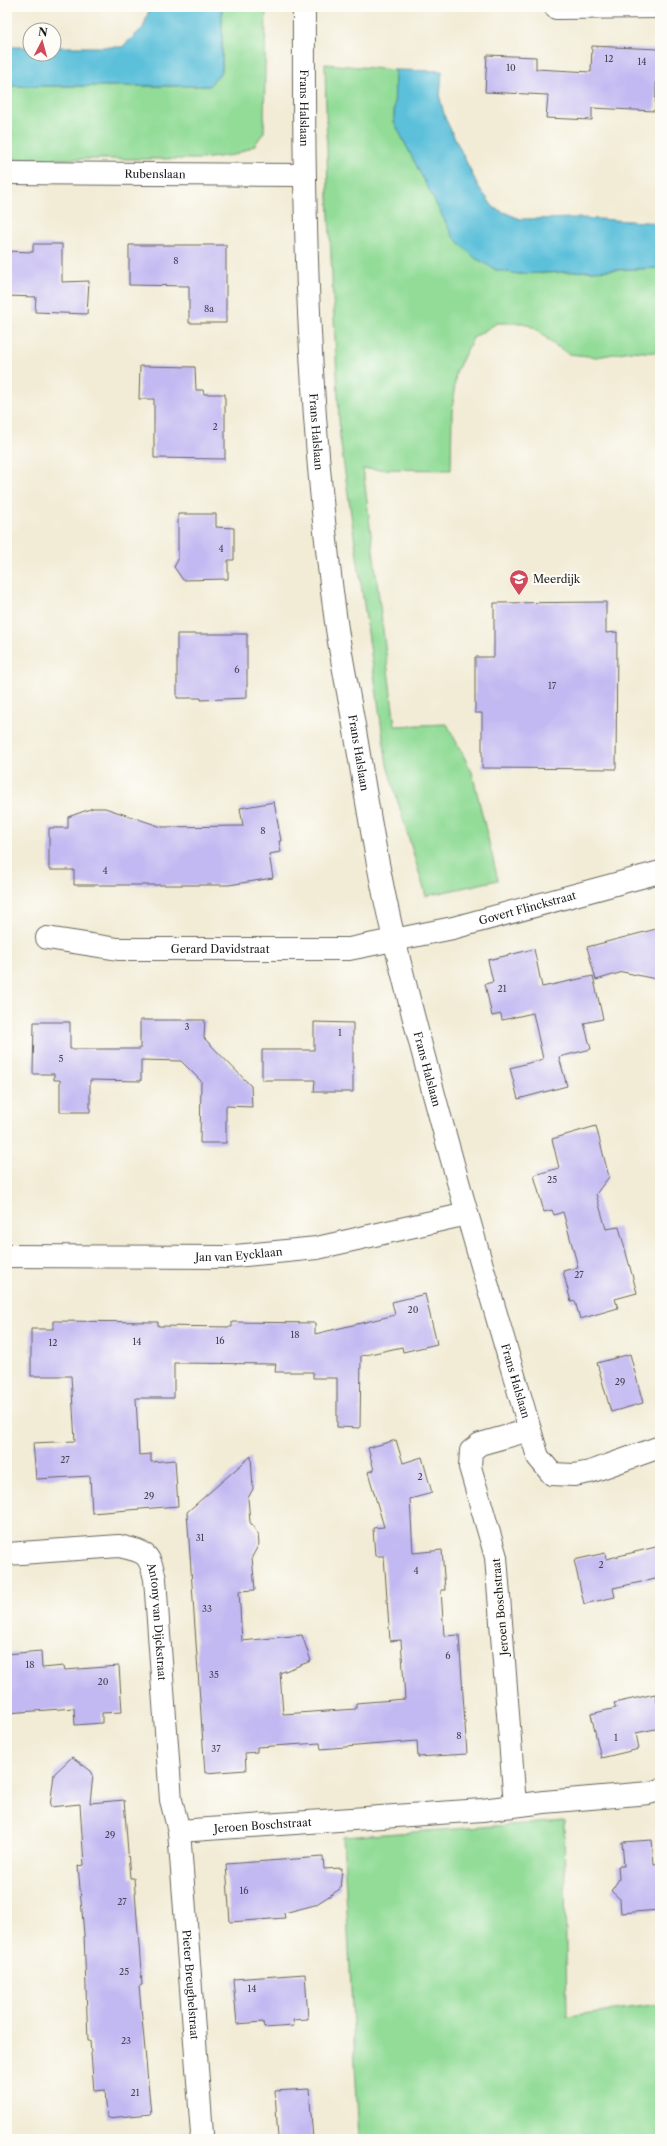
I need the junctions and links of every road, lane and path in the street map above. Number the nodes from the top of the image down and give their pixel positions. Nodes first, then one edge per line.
1 (304, 7) edge
2 (660, 7) edge
3 (556, 8) edge
4 (7, 173) edge
5 (304, 175) junction
6 (660, 872) edge
7 (47, 938) dead end
8 (394, 940) junction
9 (467, 1214) junction
10 (7, 1256) edge
11 (530, 1430) junction
12 (660, 1447) edge
13 (7, 1554) edge
14 (660, 1790) edge
15 (515, 1805) junction
16 (179, 1831) junction
17 (201, 2139) edge

1 - 5 street, Frans Halslaan
2 - 3 street
4 - 5 street, Rubenslaan
5 - 8 street, Frans Halslaan
6 - 8 street, Govert Flinckstraat
7 - 8 street, Gerard Davidstraat
8 - 9 street, Frans Halslaan
9 - 10 street, Jan van Eycklaan
9 - 11 street, Frans Halslaan
11 - 12 street, Frans Halslaan
11 - 15 street, Jeroen Boschstraat
13 - 16 street, Antony van Dijckstraat
14 - 15 street, Jeroen Boschstraat
15 - 16 street, Jeroen Boschstraat
16 - 17 street, Pieter Breughelstraat

